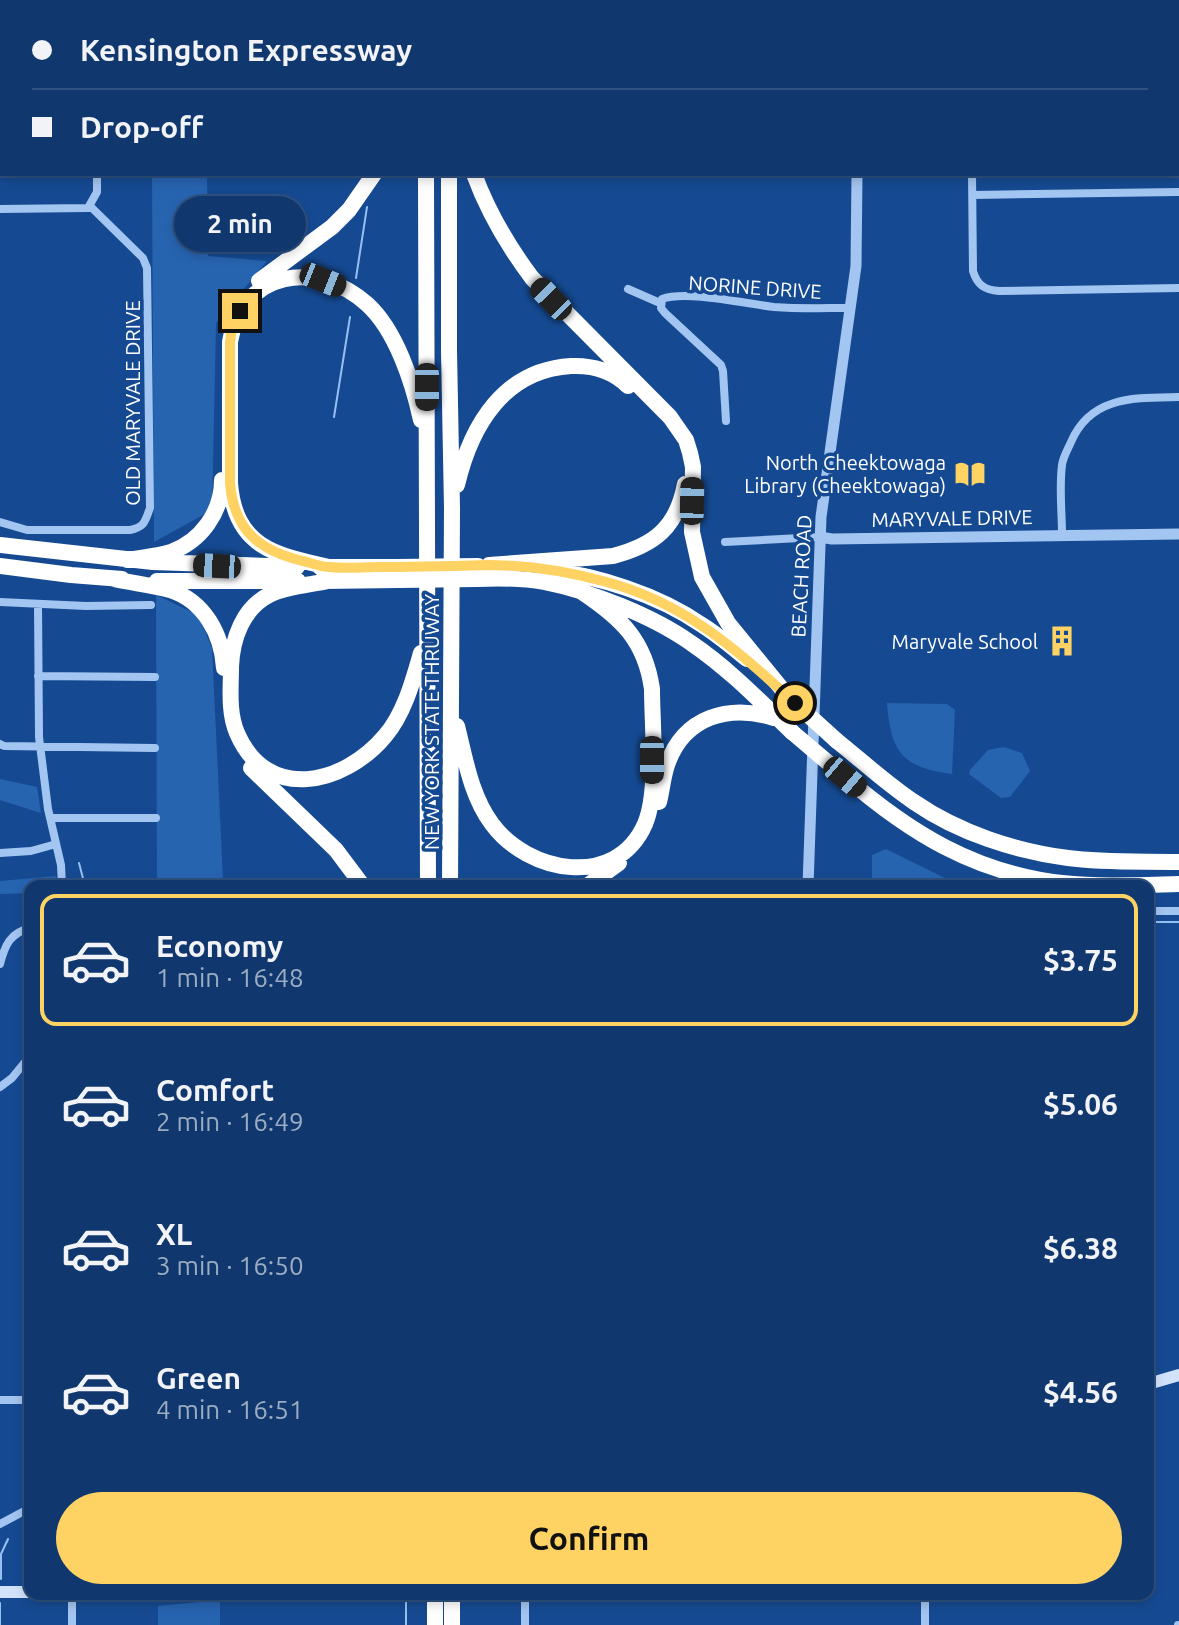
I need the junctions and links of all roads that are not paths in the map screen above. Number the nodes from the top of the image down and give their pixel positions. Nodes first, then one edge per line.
1 (97, 176) edge
2 (373, 176) edge
3 (426, 176) edge
4 (449, 176) edge
5 (475, 176) edge
6 (857, 176) edge
7 (972, 176) edge
8 (1179, 192) edge
9 (973, 195) junction
10 (91, 205) junction
11 (0, 209) edge
12 (1179, 288) edge
13 (628, 289) dead end
14 (660, 303) junction
15 (850, 308) junction
16 (1179, 397) edge
17 (726, 421) dead end
18 (427, 450) junction
19 (452, 508) junction
20 (0, 522) edge
21 (1179, 534) edge
22 (1062, 535) junction
23 (820, 537) junction
24 (725, 542) dead end
25 (0, 545) edge
26 (127, 560) junction
27 (0, 566) edge
28 (481, 570) junction
29 (329, 574) junction
30 (114, 579) junction
31 (582, 592) junction
32 (0, 602) edge
33 (38, 605) junction
34 (151, 605) dead end
35 (427, 634) junction
36 (38, 676) junction
37 (155, 677) dead end
38 (790, 699) junction
39 (450, 700) junction
40 (779, 719) junction
41 (0, 744) edge
42 (40, 746) junction
43 (155, 748) dead end
44 (50, 818) junction
45 (156, 818) dead end
46 (56, 844) junction
47 (0, 853) edge
48 (1179, 862) edge
49 (62, 880) edge
50 (358, 880) edge
51 (428, 880) edge
52 (450, 880) edge
53 (596, 880) edge
54 (808, 880) edge
55 (1042, 880) edge
56 (1178, 884) edge
57 (1154, 885) edge
58 (1154, 911) edge
59 (1179, 911) edge
60 (24, 930) edge
61 (0, 964) edge
62 (24, 1063) edge
63 (0, 1087) edge
64 (1179, 1375) edge
65 (1154, 1382) edge
66 (0, 1400) edge
67 (24, 1400) edge
68 (24, 1511) edge
69 (0, 1524) edge
70 (0, 1592) edge
71 (24, 1592) edge
72 (72, 1600) edge
73 (435, 1600) edge
74 (452, 1600) edge
75 (525, 1600) edge
76 (925, 1600) edge
77 (72, 1625) edge
78 (435, 1625) edge
79 (452, 1625) edge
80 (525, 1625) edge
81 (925, 1625) edge

1 - 10 street
2 - 26 highway
3 - 18 highway, NEW YORK STATE THRUWAY
4 - 19 highway, NEW YORK STATE THRUWAY
5 - 38 highway
6 - 15 street, BEACH ROAD
7 - 9 street
8 - 9 street
9 - 12 street
10 - 11 street
10 - 20 street, OLD MARYVALE DRIVE
13 - 14 street
14 - 15 street, NORINE DRIVE
14 - 17 street, NORINE DRIVE
15 - 23 street, BEACH ROAD
16 - 22 street
18 - 29 highway
18 - 35 highway, NEW YORK STATE THRUWAY
19 - 28 highway
19 - 39 highway, NEW YORK STATE THRUWAY
21 - 22 street, MARYVALE DRIVE
22 - 23 street, MARYVALE DRIVE
23 - 24 street, MARYVALE DRIVE
23 - 54 street, BEACH ROAD
25 - 26 highway
26 - 29 highway
27 - 30 highway
28 - 29 highway, bridge
28 - 31 highway
28 - 38 highway
29 - 30 highway
29 - 35 highway
30 - 50 highway
31 - 39 highway
31 - 40 highway
32 - 33 street
33 - 34 street
33 - 36 street
35 - 51 highway, NEW YORK STATE THRUWAY
36 - 37 street
36 - 42 street
38 - 48 highway, bridge
39 - 52 highway, NEW YORK STATE THRUWAY
40 - 53 highway
40 - 55 highway, bridge
41 - 42 street
42 - 43 street
42 - 44 street
44 - 45 street
44 - 46 street
46 - 47 street
46 - 49 street
56 - 57 highway, bridge
58 - 59 street
60 - 61 street
62 - 63 street
64 - 65 main road
66 - 67 street
68 - 69 street
70 - 71 main road
72 - 77 street
73 - 78 highway
74 - 79 highway
75 - 80 street
76 - 81 street

